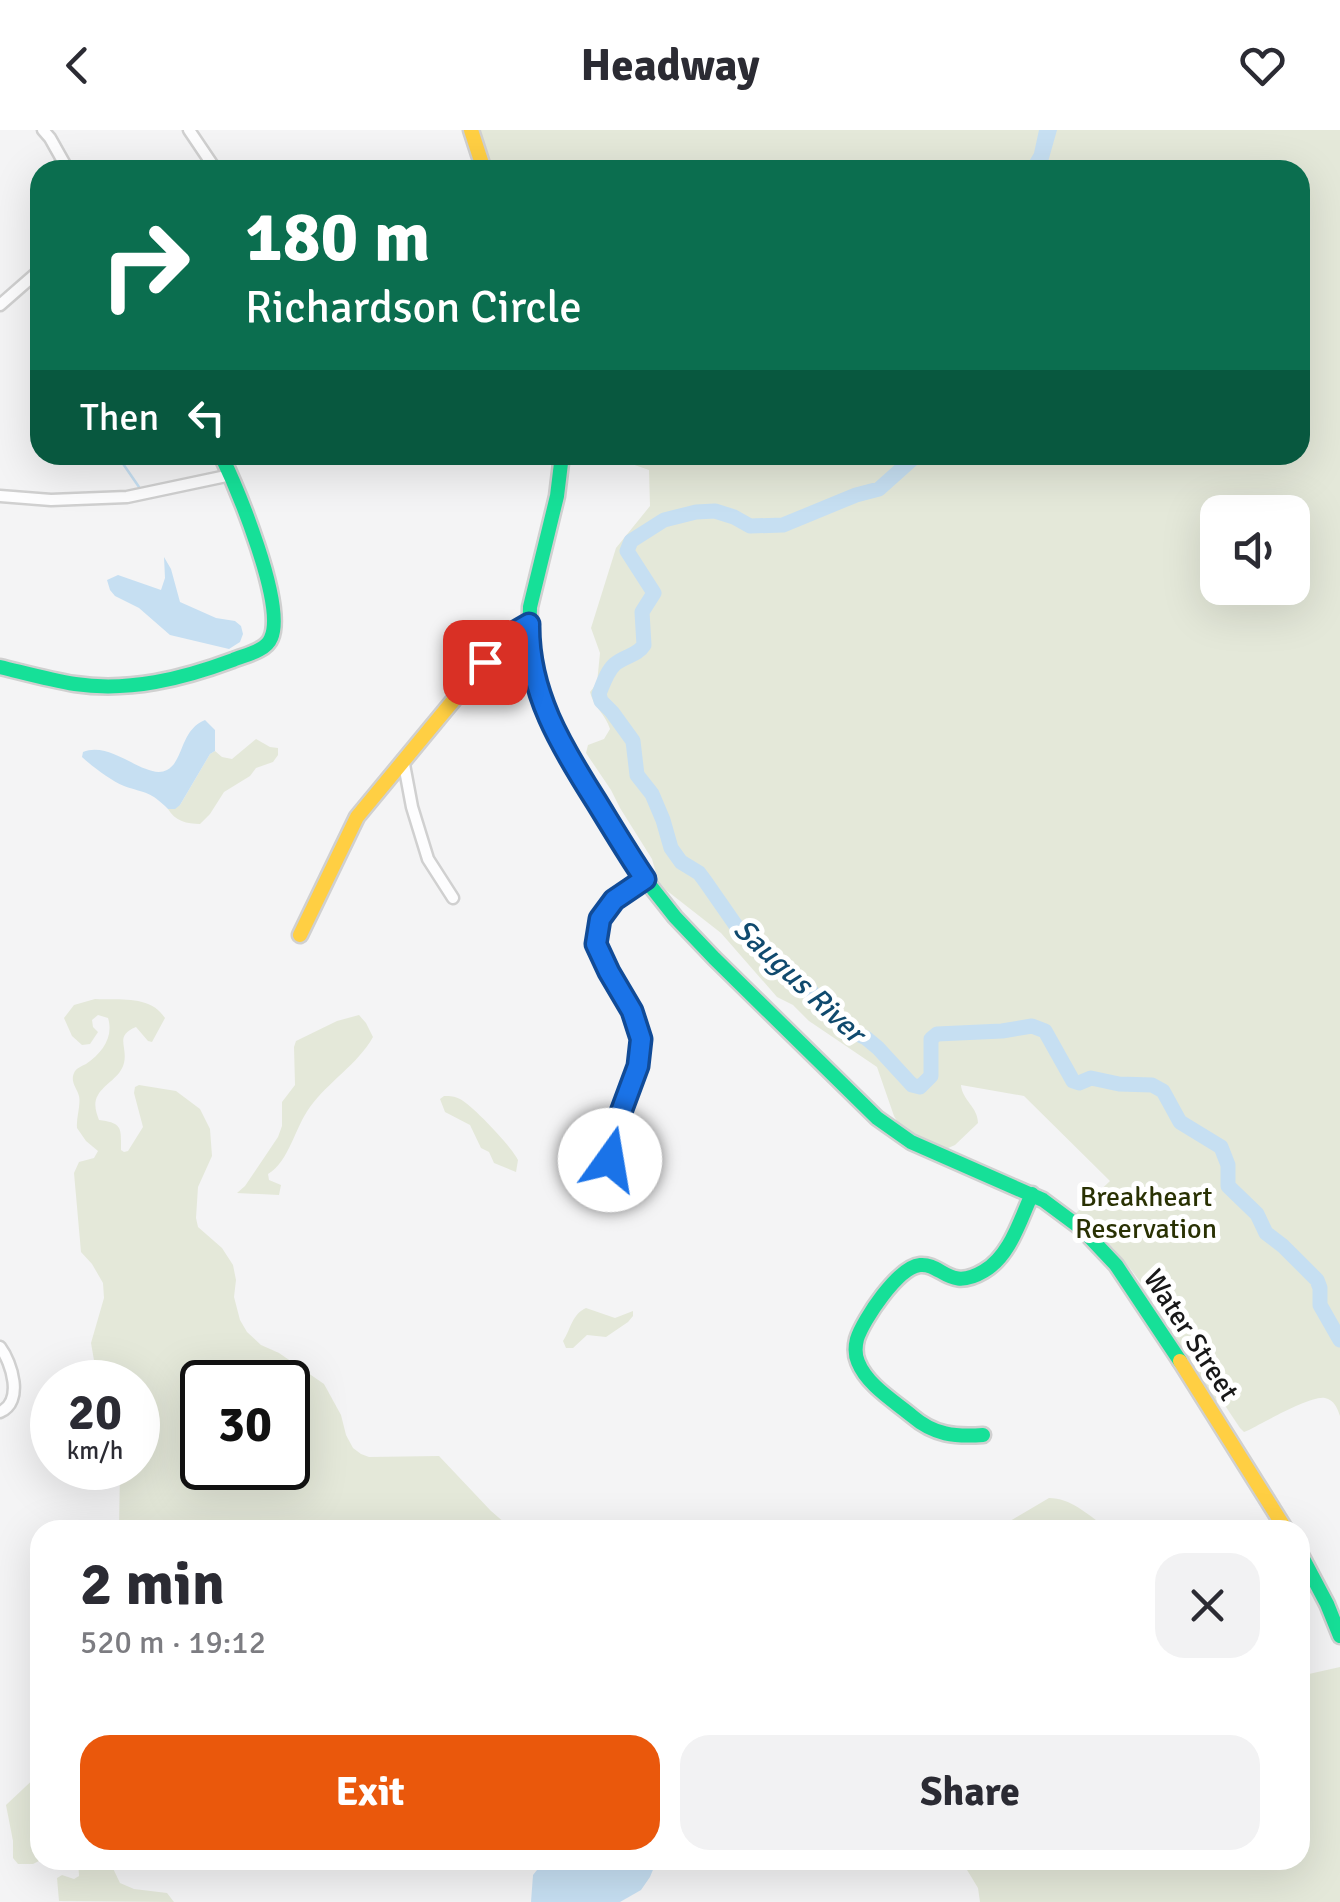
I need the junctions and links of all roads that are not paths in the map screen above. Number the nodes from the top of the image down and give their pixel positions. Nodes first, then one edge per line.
1 (43, 130) edge
2 (190, 130) edge
3 (471, 130) edge
4 (62, 160) edge
5 (210, 160) edge
6 (481, 160) edge
7 (30, 279) edge
8 (0, 305) edge
9 (226, 465) edge
10 (561, 465) edge
11 (231, 476) junction
12 (0, 496) edge
13 (529, 624) junction
14 (0, 667) edge
15 (403, 759) junction
16 (645, 879) junction
17 (454, 898) dead end
18 (300, 934) dead end
19 (625, 1185) dead end
20 (1032, 1194) junction
21 (0, 1346) edge
22 (0, 1412) edge
23 (983, 1435) dead end
24 (1280, 1520) edge
25 (1310, 1573) edge
26 (1340, 1636) edge

1 - 4 street
2 - 5 street
3 - 6 main road
7 - 8 street
9 - 11 main road
10 - 13 main road, Water Street
11 - 12 street
11 - 14 main road
13 - 15 main road
13 - 16 main road, Water Street
15 - 17 street
15 - 18 main road
16 - 19 street
16 - 20 main road, Water Street
20 - 23 main road
20 - 24 main road, Water Street
21 - 22 street
25 - 26 main road

